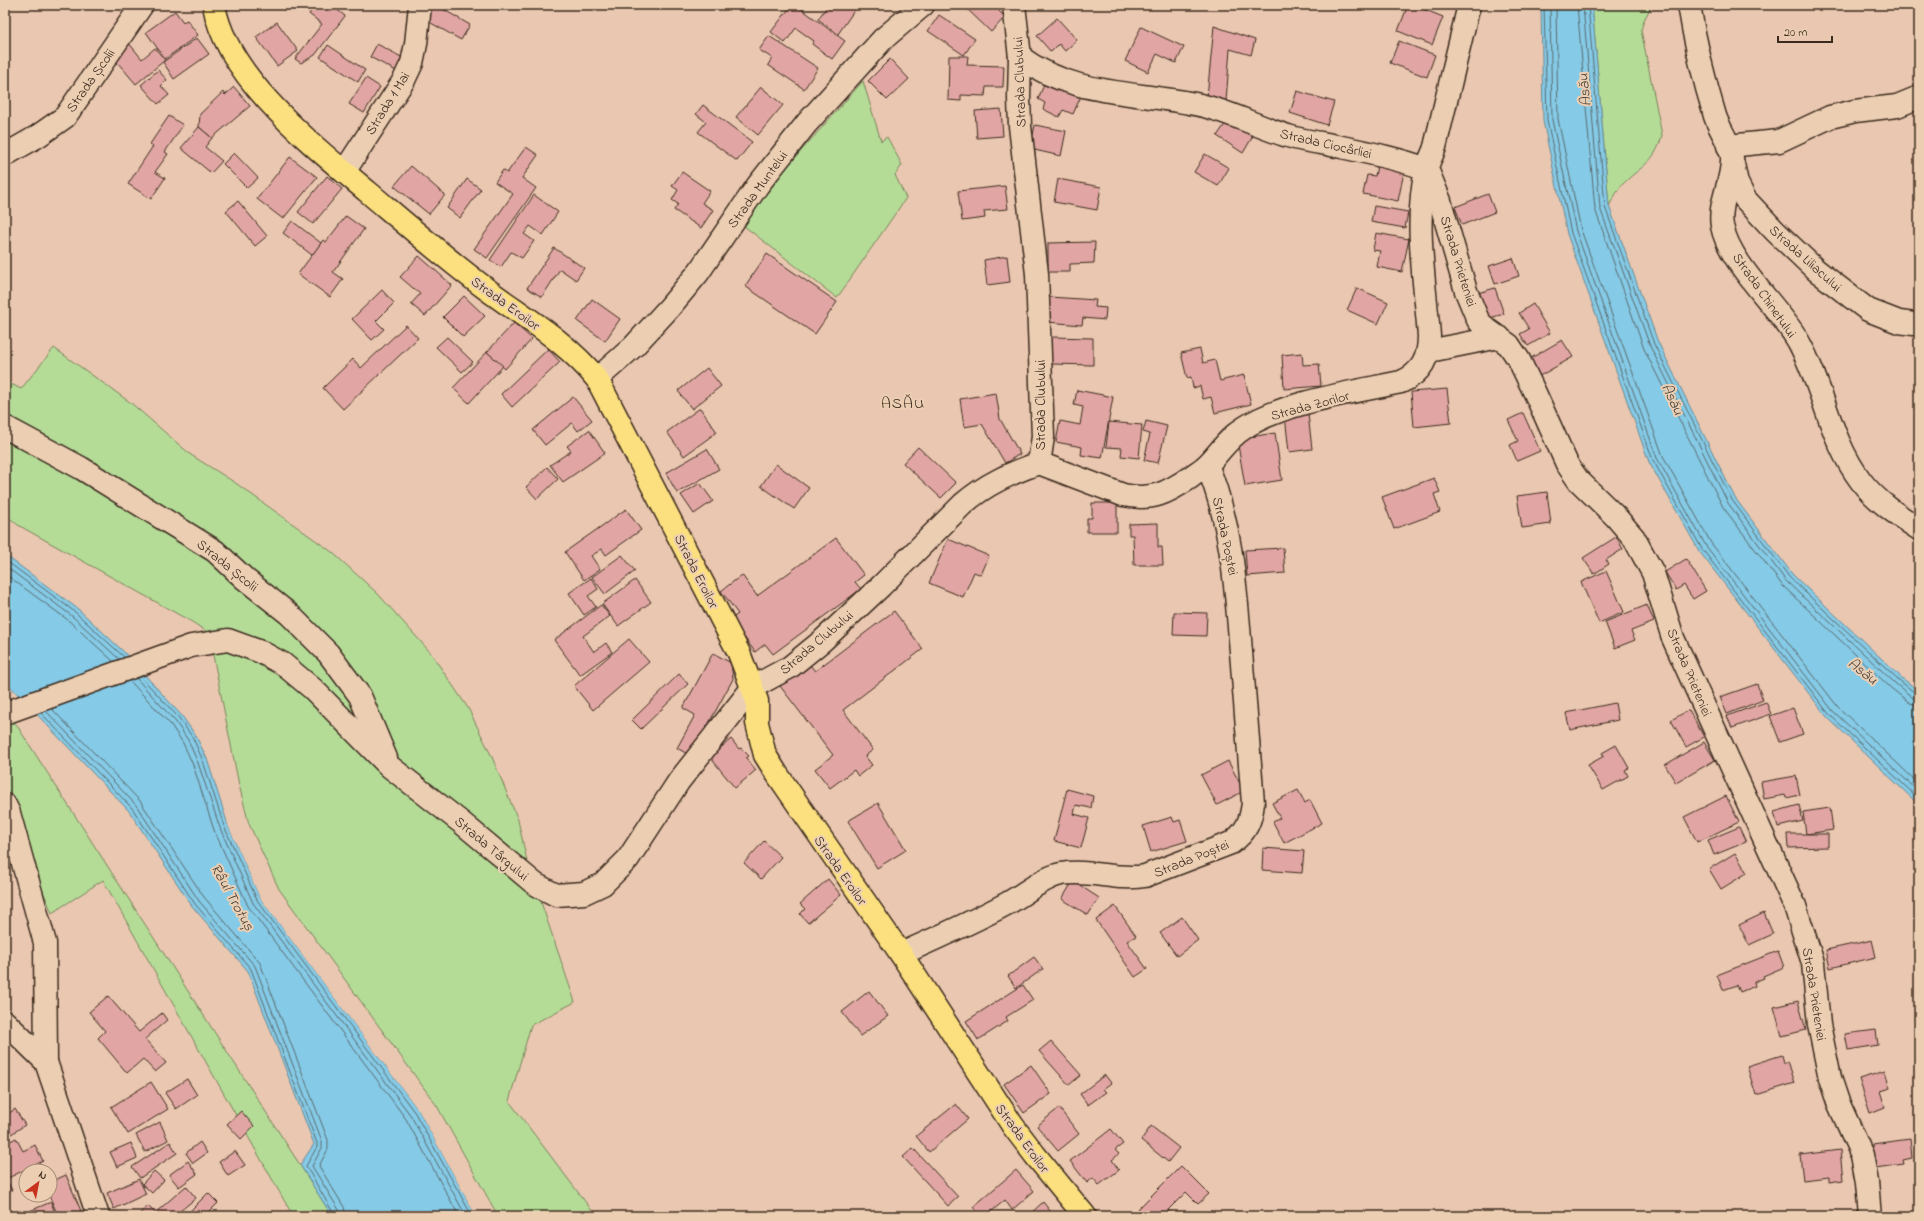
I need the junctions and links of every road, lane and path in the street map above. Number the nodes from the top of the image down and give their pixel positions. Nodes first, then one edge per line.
1 (142, 5) edge
2 (214, 5) edge
3 (420, 5) edge
4 (923, 5) edge
5 (1014, 5) edge
6 (1469, 5) edge
7 (1689, 5) edge
8 (1020, 57) junction
9 (1919, 97) edge
10 (1730, 151) junction
11 (5, 155) edge
12 (1427, 169) junction
13 (344, 172) junction
14 (1914, 324) dead end
15 (1499, 337) junction
16 (1429, 351) junction
17 (597, 379) junction
18 (5, 427) edge
19 (1040, 463) junction
20 (1207, 465) junction
21 (1919, 529) edge
22 (753, 687) junction
23 (5, 713) edge
24 (389, 766) junction
25 (5, 805) edge
26 (901, 954) junction
27 (5, 1022) edge
28 (46, 1062) junction
29 (98, 1216) edge
30 (1085, 1216) edge
31 (1870, 1216) edge

1 - 11 street, Strada Școlii
2 - 13 main road, Strada Eroilor
3 - 13 street, Strada 1 Mai
4 - 17 street, Strada Muntelui
5 - 8 street, Strada Clubului
6 - 12 street
7 - 10 street
8 - 12 street, Strada Ciocârliei
8 - 19 street, Strada Clubului
9 - 10 street
10 - 14 street, Strada Liliacului
10 - 21 street, Strada Chinetului
12 - 15 street, Strada Prieteniei
12 - 16 street
13 - 17 main road, Strada Eroilor
15 - 16 street
15 - 31 street, Strada Prieteniei
16 - 20 street, Strada Zorilor
17 - 22 main road, Strada Eroilor
18 - 24 street, Strada Școlii
19 - 20 street, Strada Zorilor
19 - 22 street, Strada Clubului
20 - 26 street, Strada Poștei
22 - 24 street, Strada Târgului
22 - 26 main road, Strada Eroilor
23 - 24 street, Strada Târgului
25 - 28 street
26 - 30 main road, Strada Eroilor
27 - 28 street
28 - 29 street

